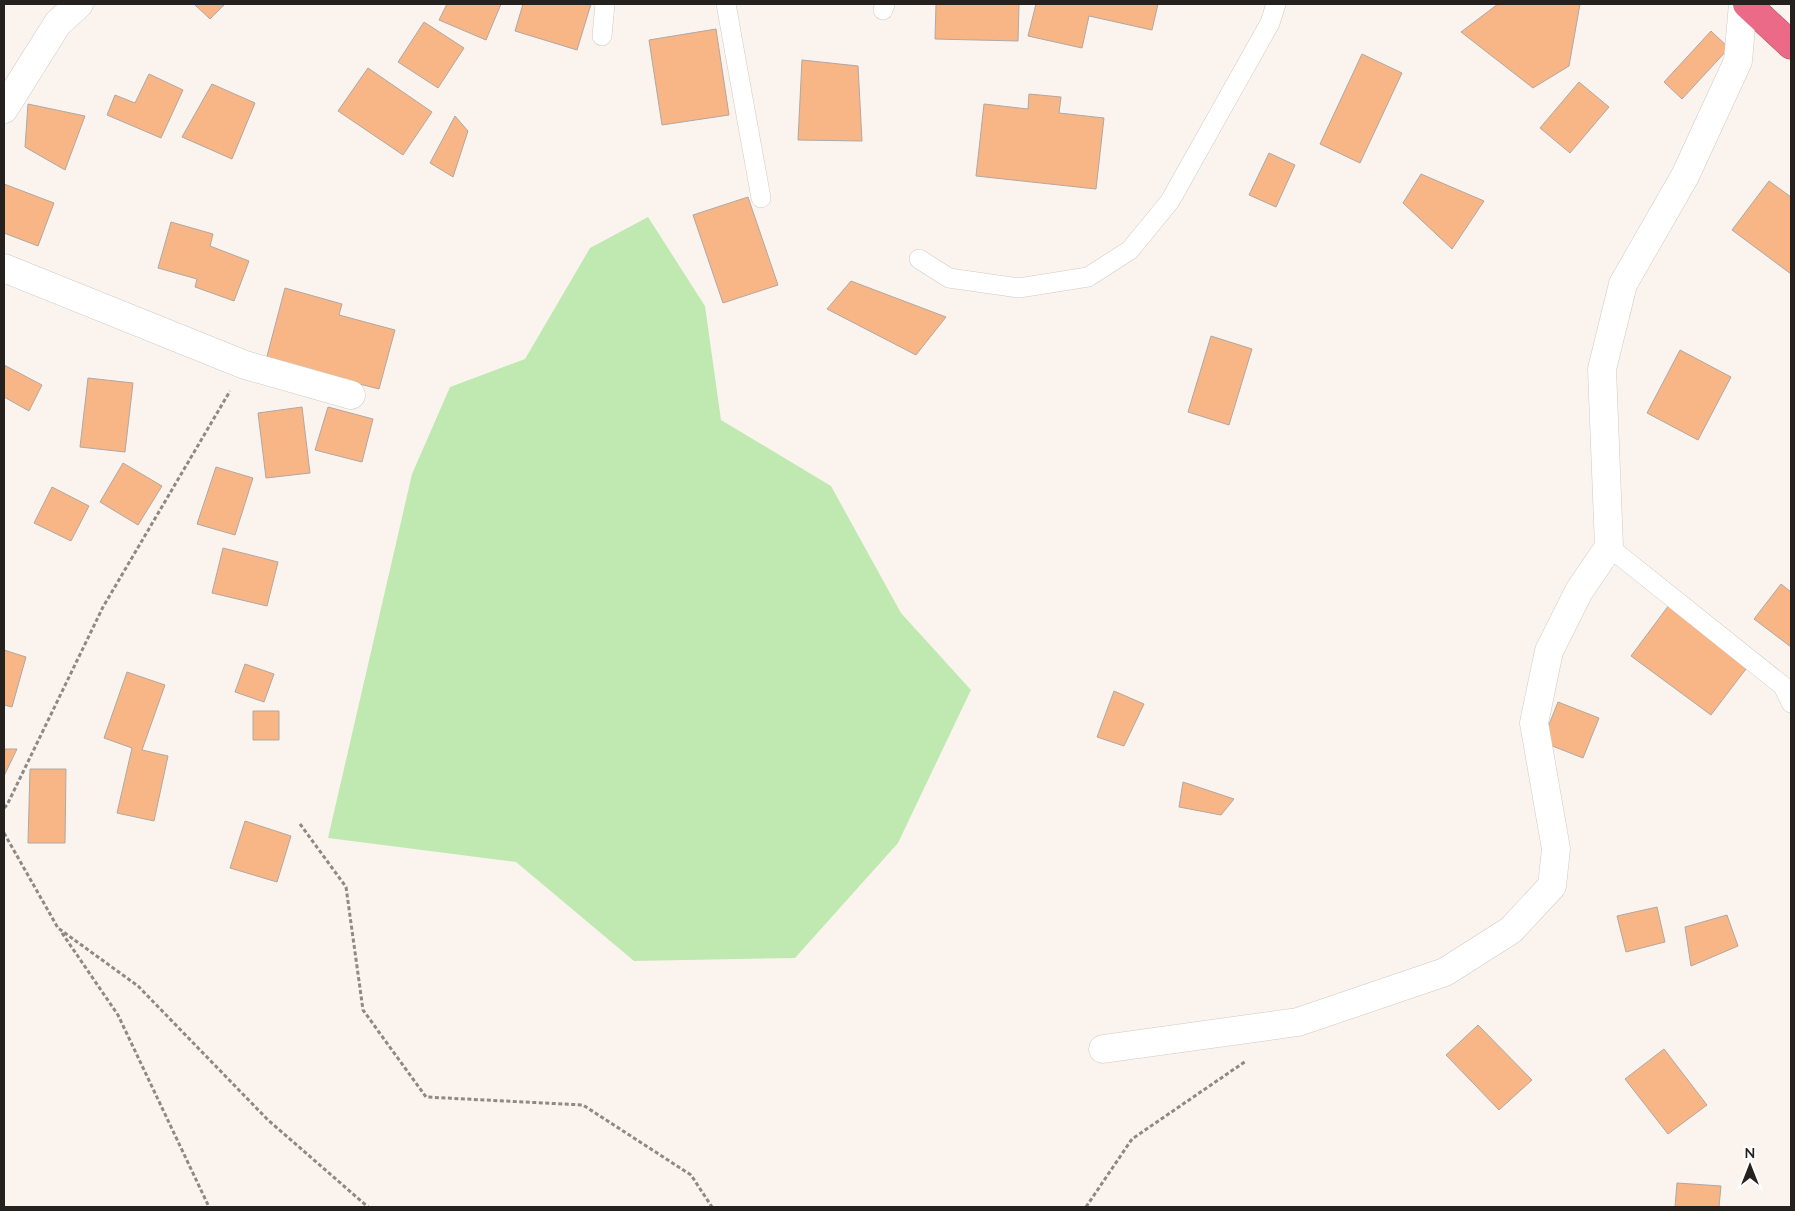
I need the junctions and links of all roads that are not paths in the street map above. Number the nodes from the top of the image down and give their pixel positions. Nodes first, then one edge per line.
1 (79, 4) edge
2 (605, 4) edge
3 (726, 4) edge
4 (1276, 4) edge
5 (1743, 4) edge
6 (1747, 4) edge
7 (602, 36) dead end
8 (1791, 45) edge
9 (4, 109) edge
10 (760, 198) dead end
11 (919, 259) dead end
12 (4, 268) edge
13 (351, 395) dead end
14 (1610, 547) junction
15 (1791, 703) edge
16 (1104, 1049) dead end

1 - 9 street
2 - 7 lane
3 - 10 lane
4 - 11 lane
5 - 14 street
6 - 8 highway
12 - 13 street
14 - 15 lane
14 - 16 street

